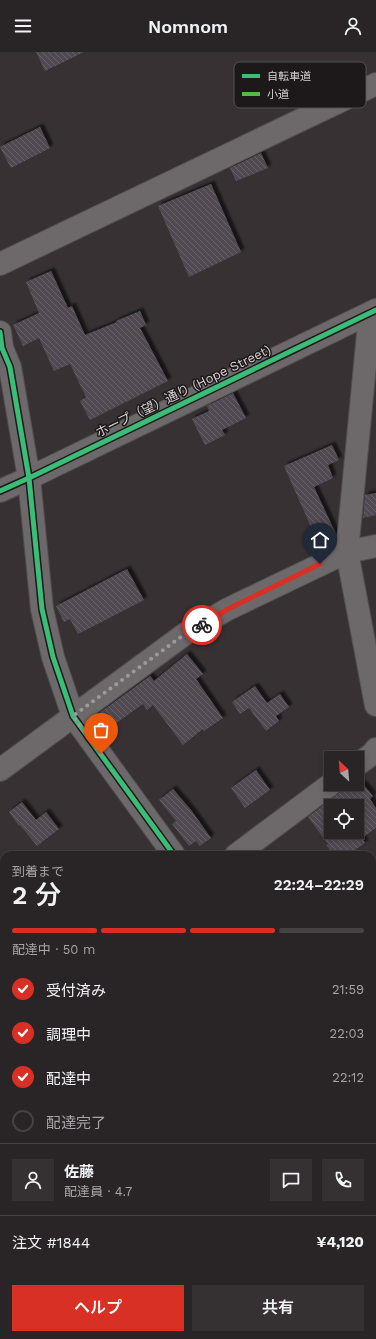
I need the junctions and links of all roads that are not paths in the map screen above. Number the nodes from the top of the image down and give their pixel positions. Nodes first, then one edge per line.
1 (376, 84) edge
2 (366, 89) edge
3 (326, 108) edge
4 (0, 264) edge
5 (373, 311) edge
6 (1, 342) edge
7 (28, 478) junction
8 (0, 491) edge
9 (376, 546) edge
10 (347, 552) junction
11 (376, 705) edge
12 (73, 716) junction
13 (376, 749) edge
14 (364, 760) edge
15 (0, 770) edge
16 (324, 789) edge
17 (171, 851) edge
18 (241, 851) edge

1 - 2 street
3 - 4 street
5 - 7 street, ホープ（望）通り (Hope Street)
5 - 10 street
6 - 7 street
7 - 8 street, ホープ（望）通り (Hope Street)
7 - 12 street
9 - 10 street
10 - 11 street
10 - 12 street
12 - 15 street
12 - 17 street
13 - 14 street
16 - 18 street

